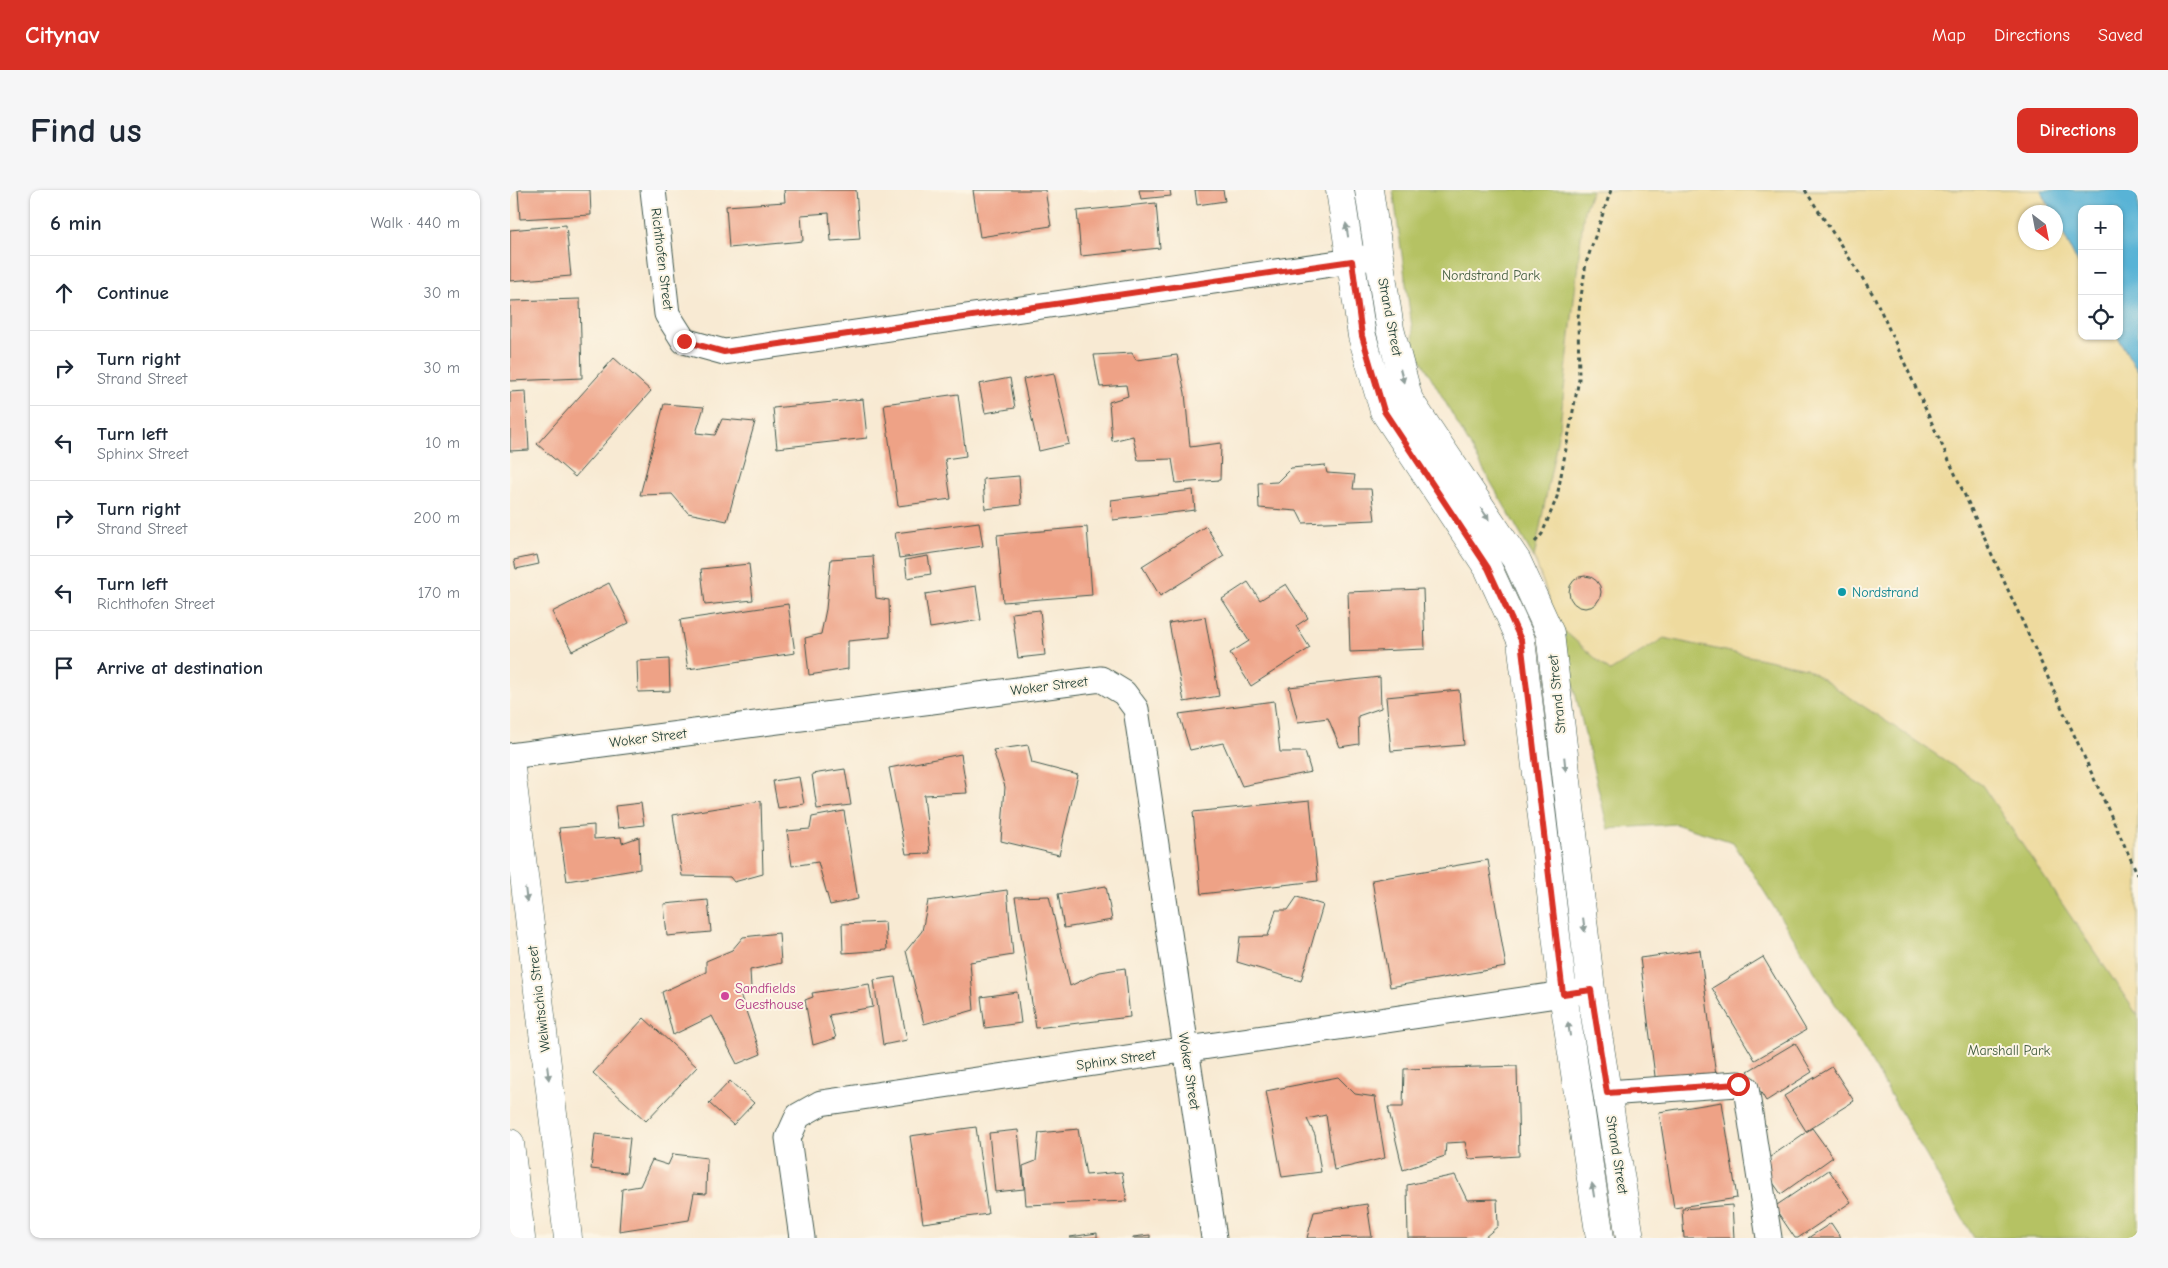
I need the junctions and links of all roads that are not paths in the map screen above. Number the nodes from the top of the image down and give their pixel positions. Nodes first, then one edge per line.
1 (653, 190) edge
2 (1340, 190) edge
3 (1369, 190) edge
4 (1380, 255) junction
5 (1352, 261) junction
6 (510, 758) edge
7 (1591, 990) junction
8 (1563, 994) junction
9 (1186, 1049) junction
10 (1607, 1093) junction
11 (510, 1144) edge
12 (521, 1238) edge
13 (568, 1238) edge
14 (802, 1238) edge
15 (1214, 1238) edge
16 (1600, 1238) edge
17 (1630, 1238) edge
18 (1769, 1238) edge

1 - 5 street, Richthofen Street
5 -> 2 street, Strand Street
3 - 4 street, Strand Street
4 - 5 street, Richthofen Street
4 -> 7 street, Strand Street
5 - 8 street, Strand Street
6 - 9 street, Woker Street
6 -> 13 street, Welwitschia Street
7 - 8 street, Sphinx Street
7 - 10 street, Strand Street
8 - 9 street, Sphinx Street
16 -> 8 street, Strand Street
9 - 14 street, Sphinx Street
9 - 15 street, Woker Street
10 - 17 street, Strand Street
10 - 18 street
11 - 12 street

